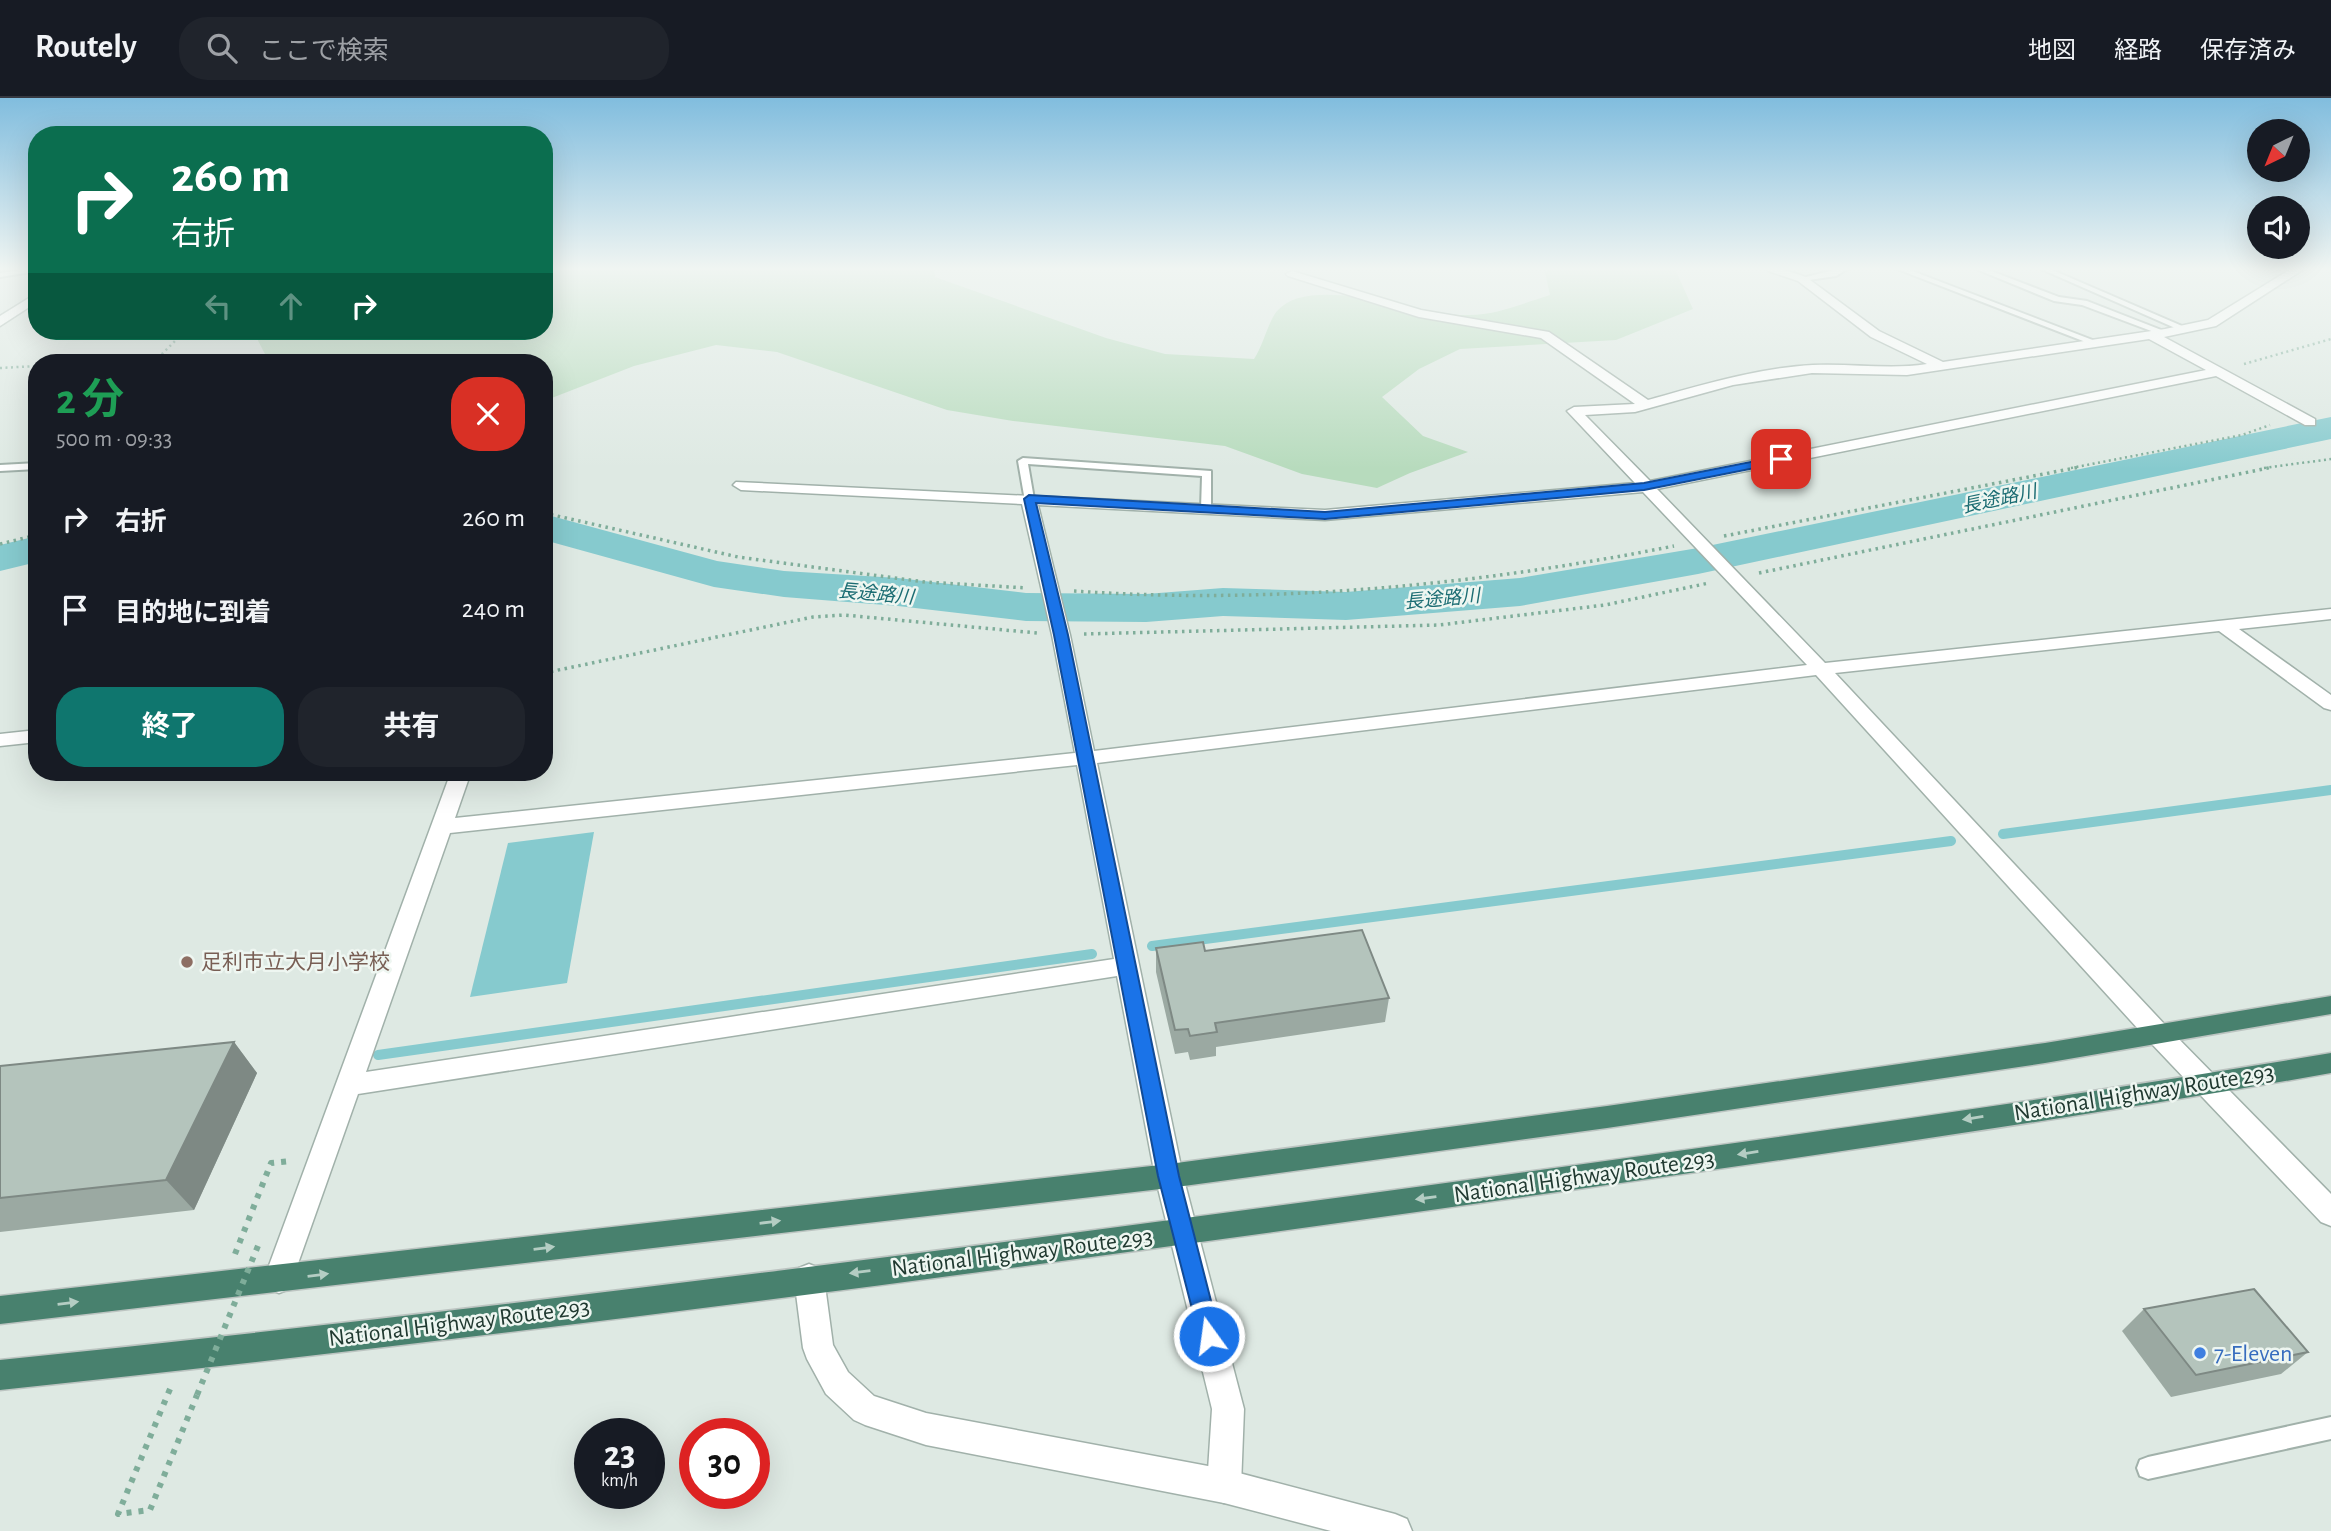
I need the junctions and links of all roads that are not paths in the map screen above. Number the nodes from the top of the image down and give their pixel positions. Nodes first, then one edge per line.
1 (1546, 336) edge
2 (1879, 336) edge
3 (2078, 336) edge
4 (2139, 336) edge
5 (2151, 336) edge
6 (2099, 344) junction
7 (1941, 366) junction
8 (2217, 372) junction
9 (1646, 405) junction
10 (2307, 420) road end
11 (28, 466) edge
12 (0, 468) edge
13 (741, 485) dead end
14 (1644, 487) junction
15 (1029, 499) junction
16 (1206, 509) junction
17 (2331, 614) edge
18 (2224, 627) junction
19 (1821, 669) junction
20 (2331, 704) edge
21 (28, 737) edge
22 (0, 740) edge
23 (1085, 758) junction
24 (458, 781) edge
25 (442, 827) junction
26 (1127, 966) junction
27 (2331, 1005) edge
28 (2159, 1035) junction
29 (2331, 1062) edge
30 (2209, 1084) junction
31 (348, 1085) junction
32 (1168, 1176) junction
33 (2331, 1213) edge
34 (1182, 1232) junction
35 (810, 1278) junction
36 (279, 1279) junction
37 (0, 1310) edge
38 (0, 1375) edge
39 (2331, 1428) edge
40 (2148, 1468) dead end
41 (1224, 1486) junction
42 (1395, 1531) edge

1 - 9 street
2 - 7 street
3 - 6 lane
4 - 6 street
5 - 8 street
6 - 7 street
7 - 9 street
8 - 10 street
8 - 14 street
9 - 14 street
11 - 12 lane
13 - 15 street
14 - 16 street
14 - 19 street
15 - 16 street
15 - 16 lane
15 - 23 street
17 - 18 street
18 - 19 street
18 - 20 street
19 - 23 street
19 - 28 street
21 - 22 street
23 - 25 street
23 - 26 street
24 - 25 street
25 - 31 street
26 - 31 street
26 - 32 street
27 - 28 highway
28 - 30 street
28 - 32 highway
29 - 30 highway, National Highway Route 293
30 - 33 street
30 -> 34 highway, National Highway Route 293
31 - 36 street
32 - 34 street
36 -> 32 highway
34 -> 35 highway, National Highway Route 293
34 - 41 street
35 - 38 highway, National Highway Route 293
35 - 41 street
37 -> 36 highway
39 - 40 lane
41 - 42 street

